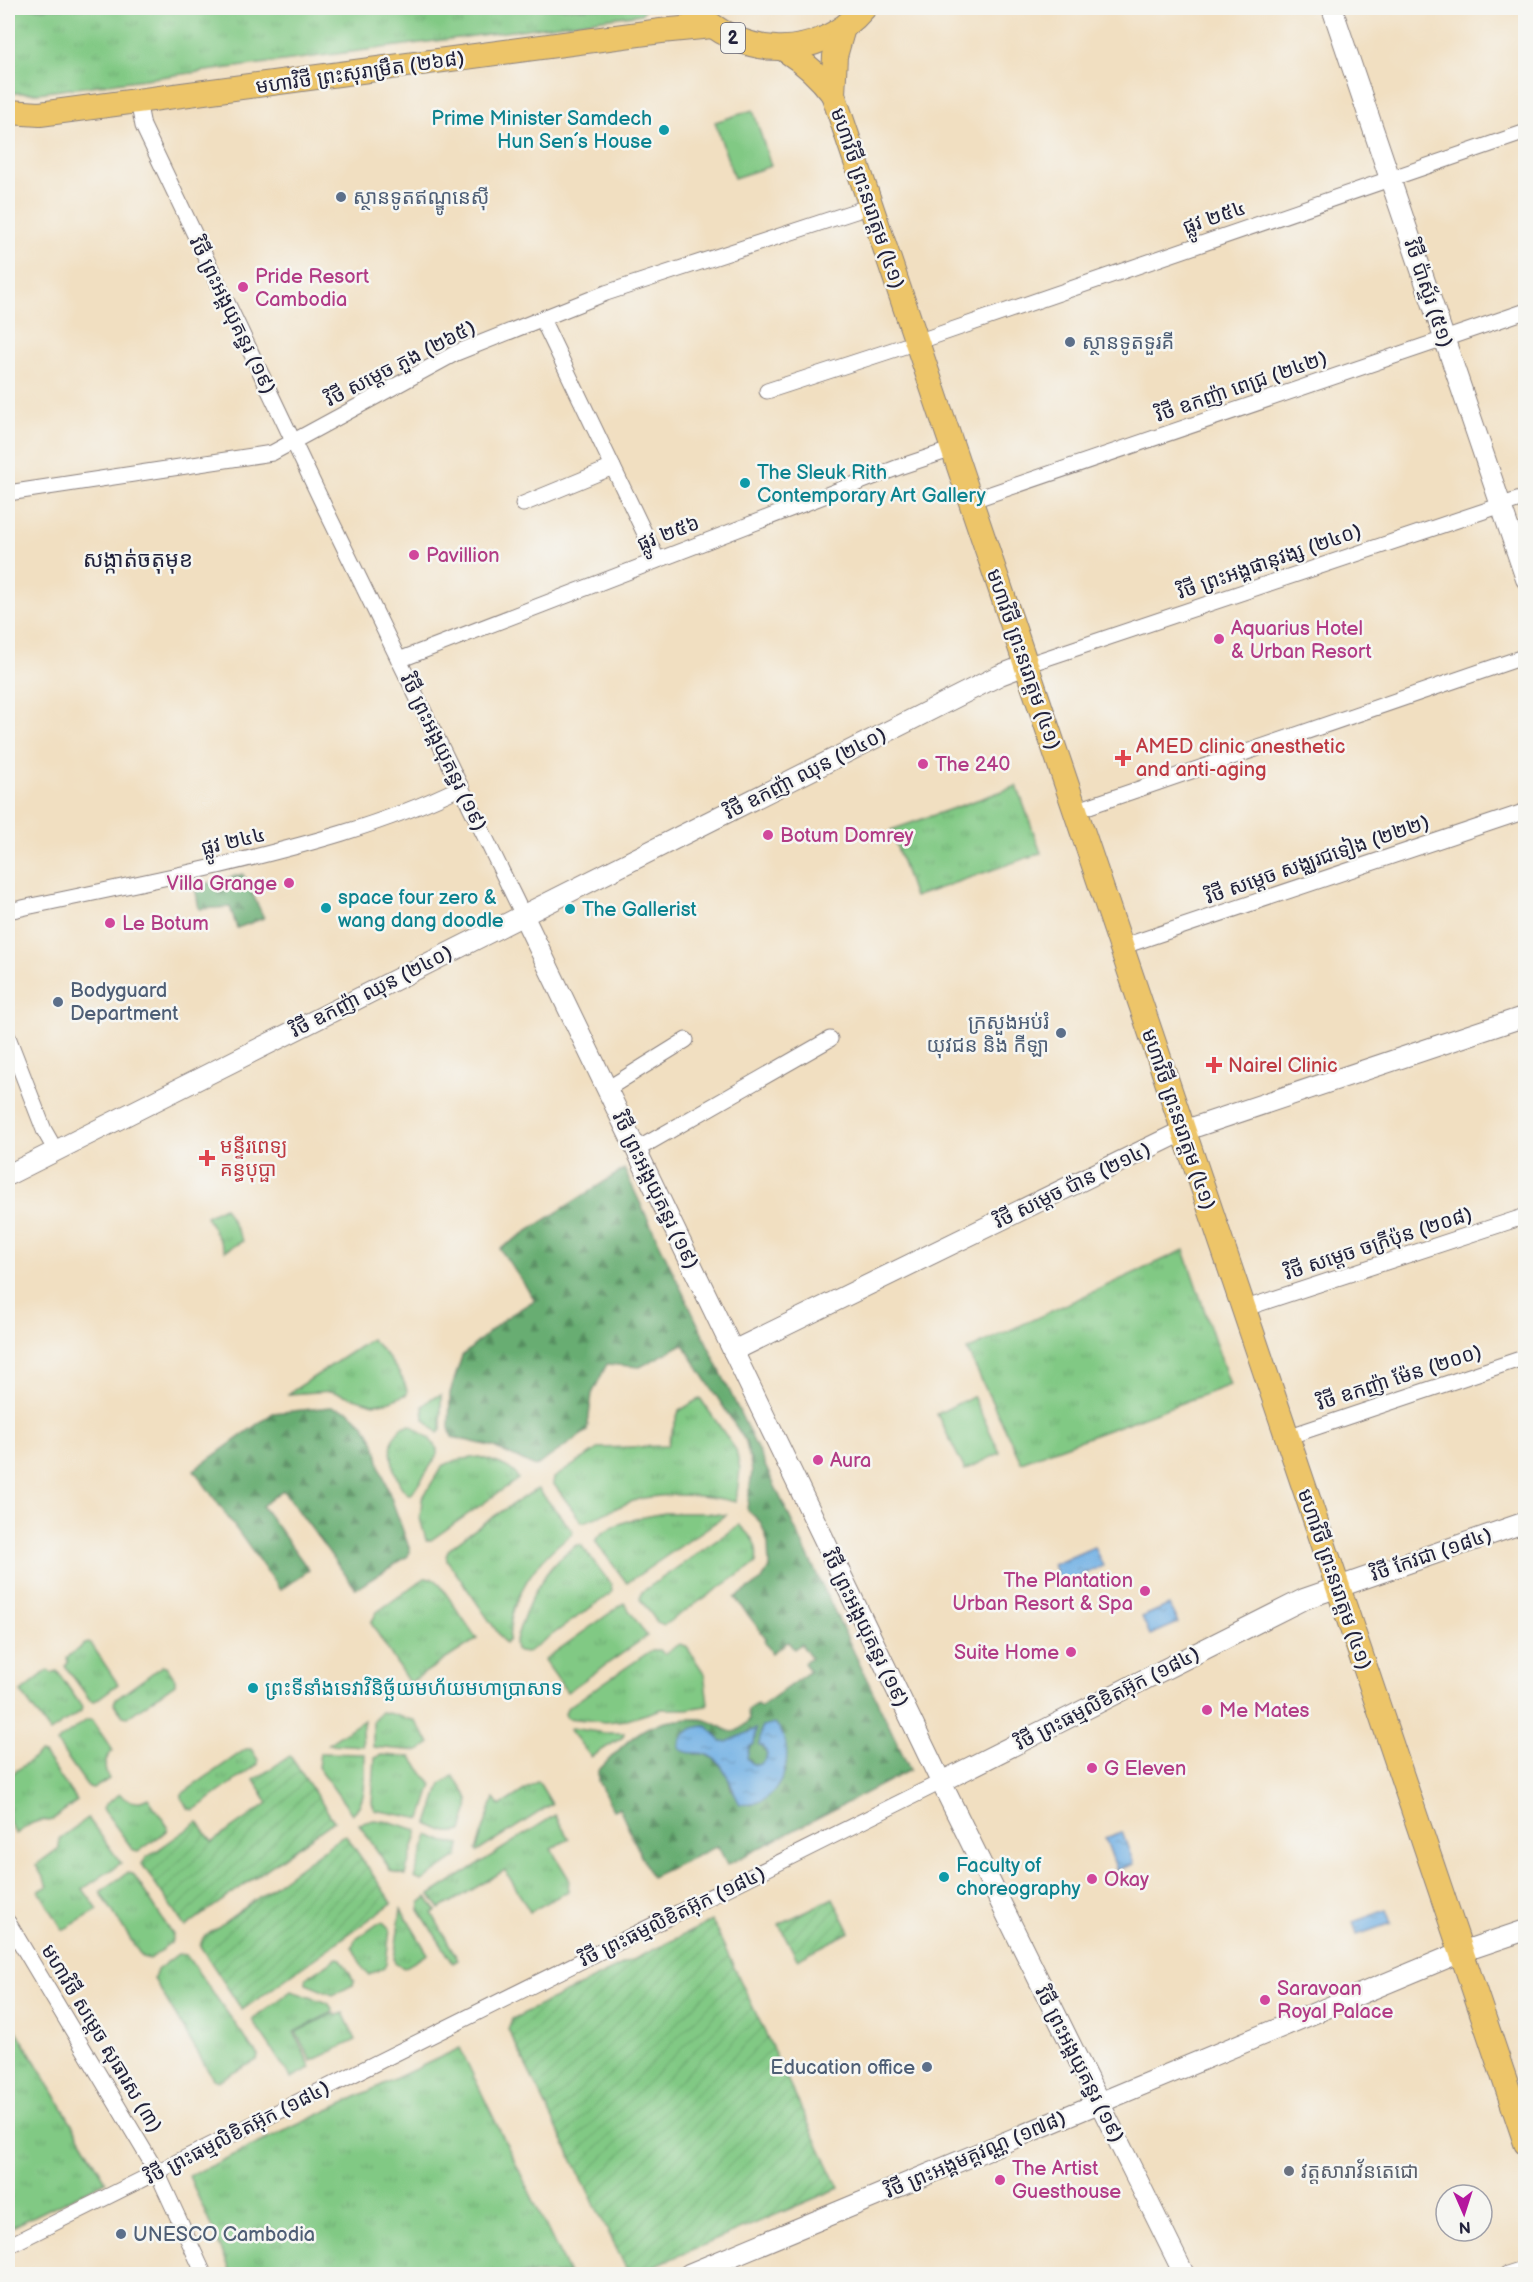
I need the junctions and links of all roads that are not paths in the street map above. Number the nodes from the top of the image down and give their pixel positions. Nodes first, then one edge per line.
1 (692, 8) edge
2 (864, 8) edge
3 (1337, 9) edge
4 (712, 26) junction
5 (843, 28) junction
6 (784, 49) junction
7 (833, 94) junction
8 (138, 101) junction
9 (8, 112) edge
10 (1526, 132) edge
11 (1390, 179) junction
12 (871, 206) junction
13 (1526, 311) edge
14 (542, 319) junction
15 (1444, 339) junction
16 (917, 342) junction
17 (767, 391) dead end
18 (294, 442) junction
19 (953, 449) junction
20 (613, 467) junction
21 (8, 493) edge
22 (1526, 497) edge
23 (970, 501) junction
24 (523, 504) dead end
25 (1501, 505) junction
26 (657, 559) junction
27 (1526, 579) edge
28 (1526, 656) edge
29 (399, 660) junction
30 (1026, 665) junction
31 (461, 787) junction
32 (1075, 811) junction
33 (1526, 811) edge
34 (8, 911) edge
35 (523, 915) junction
36 (1121, 947) junction
37 (1526, 1016) edge
38 (8, 1037) edge
39 (830, 1039) dead end
40 (686, 1040) dead end
41 (607, 1089) junction
42 (1183, 1131) junction
43 (636, 1150) junction
44 (56, 1151) junction
45 (8, 1175) edge
46 (1526, 1216) edge
47 (1243, 1309) junction
48 (733, 1351) junction
49 (1526, 1357) edge
50 (1287, 1437) junction
51 (1526, 1522) edge
52 (1337, 1586) junction
53 (941, 1782) junction
54 (8, 1922) edge
55 (1526, 1930) edge
56 (1461, 1952) junction
57 (1100, 2102) junction
58 (1519, 2102) edge
59 (1526, 2143) edge
60 (157, 2172) junction
61 (8, 2246) edge
62 (1526, 2268) edge
63 (204, 2274) edge
64 (689, 2274) edge
65 (1184, 2274) edge
66 (1507, 2274) edge

1 - 4 main road, 2
2 - 5 main road, 2
3 - 11 street, វិថី ប៉ាស្ទ័រ (៥១)
4 - 6 main road, 2
4 - 8 main road, មហាវិថី ព្រះសុរាម្រឹត (២៦៨)
5 - 6 main road, 2
5 - 7 main road, មហាវិថី ព្រះនរោត្តម (៤១)
6 - 7 main road, មហាវិថី ព្រះនរោត្តម (៤១)
7 - 12 main road, មហាវិថី ព្រះនរោត្តម (៤១)
8 - 9 main road, មហាវិថី ព្រះសុរាម្រឹត (២៦៨)
8 - 18 street, វិថី ព្រះអង្គយុគន្ធរ (១៩)
10 - 11 street, ផ្លូវ ២៥៤
11 - 15 street, វិថី ប៉ាស្ទ័រ (៥១)
11 - 16 street, ផ្លូវ ២៥៤
12 - 14 street, វិថី សម្តេច ភួង (២៦៥)
12 - 16 main road, មហាវិថី ព្រះនរោត្តម (៤១)
13 - 15 street, វិថី ឧកញ៉ា ពេជ្រ (២៤២)
14 - 18 street, វិថី សម្តេច ភួង (២៦៥)
14 - 20 street
15 - 23 street, វិថី ឧកញ៉ា ពេជ្រ (២៤២)
15 - 25 street, វិថី ប៉ាស្ទ័រ (៥១)
16 - 17 street, ផ្លូវ ២៥៤
16 - 19 main road, មហាវិថី ព្រះនរោត្តម (៤១)
18 - 21 street, វិថី សម្តេច ភួង (២៦៥)
18 - 29 street, វិថី ព្រះអង្គយុគន្ធរ (១៩)
19 - 23 main road, មហាវិថី ព្រះនរោត្តម (៤១)
19 - 26 street, ផ្លូវ ២៥៦
20 - 24 street
20 - 26 street
22 - 25 street, វិថី ព្រះអង្គផានុវង្ស (២៤០)
23 - 30 main road, មហាវិថី ព្រះនរោត្តម (៤១)
25 - 27 street, វិថី ប៉ាស្ទ័រ (៥១)
25 - 30 street, វិថី ព្រះអង្គផានុវង្ស (២៤០)
26 - 29 street, ផ្លូវ ២៥៦
28 - 32 street
29 - 31 street, វិថី ព្រះអង្គយុគន្ធរ (១៩)
30 - 32 main road, មហាវិថី ព្រះនរោត្តម (៤១)
30 - 35 street, វិថី ឧកញ៉ា ឈុន (២៤០)
31 - 34 street, ផ្លូវ ២៤៤
31 - 35 street, វិថី ព្រះអង្គយុគន្ធរ (១៩)
32 - 36 main road, មហាវិថី ព្រះនរោត្តម (៤១)
33 - 36 street, វិថី សម្តេច សង្ឈរជទៀង (២២២)
35 - 41 street, វិថី ព្រះអង្គយុគន្ធរ (១៩)
35 - 44 street, វិថី ឧកញ៉ា ឈុន (២៤០)
36 - 42 main road, មហាវិថី ព្រះនរោត្តម (៤១)
37 - 42 street, វិថី សម្តេច ប៉ាន (២១៤)
38 - 44 street
39 - 43 street
40 - 41 street
41 - 43 street, វិថី ព្រះអង្គយុគន្ធរ (១៩)
42 - 47 main road, មហាវិថី ព្រះនរោត្តម (៤១)
42 - 48 street, វិថី សម្តេច ប៉ាន (២១៤)
43 - 48 street, វិថី ព្រះអង្គយុគន្ធរ (១៩)
44 - 45 street, វិថី ឧកញ៉ា ឈុន (២៤០)
46 - 47 street, វិថី សម្តេច ចក្រីប៉ុន (២០៨)
47 - 50 main road, មហាវិថី ព្រះនរោត្តម (៤១)
48 - 53 street, វិថី ព្រះអង្គយុគន្ធរ (១៩)
49 - 50 street, វិថី ឧកញ៉ា ម៉ែន (២០០)
50 - 52 main road, មហាវិថី ព្រះនរោត្តម (៤១)
51 - 52 street, វិថី កែវជា (១៨៤)
52 - 53 street, វិថី ព្រះធម្មលិខិតអ៊ុក (១៨៤)
52 - 56 main road, មហាវិថី ព្រះនរោត្តម (៤១)
53 - 57 street, វិថី ព្រះអង្គយុគន្ធរ (១៩)
53 - 60 street, វិថី ព្រះធម្មលិខិតអ៊ុក (១៨៤)
54 - 60 street, មហាវិថី សម្តេច សុធារស (៣)
55 - 56 street, វិថី ព្រះអង្គមគ្គវណ្ណ (១៧៨)
56 - 57 street, វិថី ព្រះអង្គមគ្គវណ្ណ (១៧៨)
56 - 58 main road, មហាវិថី ព្រះនរោត្តម (៤១)
57 - 64 street, វិថី ព្រះអង្គមគ្គវណ្ណ (១៧៨)
57 - 65 street, វិថី ព្រះអង្គយុគន្ធរ (១៩)
58 - 59 main road, មហាវិថី ព្រះនរោត្តម (៤១)
60 - 61 street, វិថី ព្រះធម្មលិខិតអ៊ុក (១៨៤)
60 - 63 street, មហាវិថី សម្តេច សុធារស (៣)
62 - 66 street

